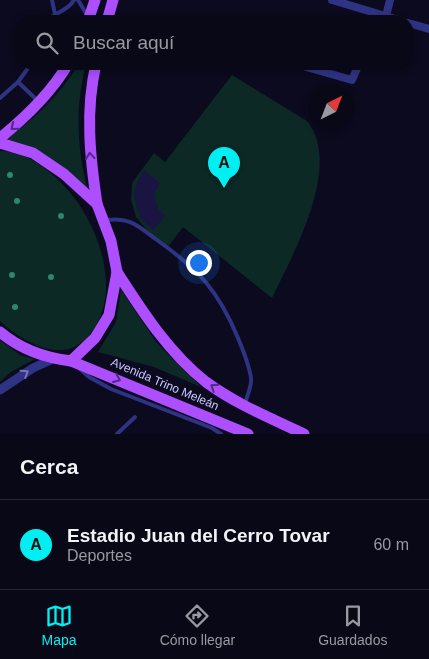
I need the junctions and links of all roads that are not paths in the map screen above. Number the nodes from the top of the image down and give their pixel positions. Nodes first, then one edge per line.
1 (52, 0) edge
2 (74, 0) edge
3 (78, 0) edge
4 (95, 0) edge
5 (113, 0) edge
6 (332, 0) edge
7 (390, 0) edge
8 (55, 14) joint
9 (86, 15) edge
10 (90, 15) edge
11 (109, 15) edge
12 (374, 15) edge
13 (381, 15) edge
14 (414, 25) edge
15 (429, 29) edge
16 (27, 70) edge
17 (64, 70) edge
18 (95, 70) edge
19 (317, 70) edge
20 (356, 70) edge
21 (18, 82) junction
22 (0, 98) edge
23 (39, 103) junction
24 (0, 138) edge
25 (0, 143) edge
26 (97, 204) junction
27 (104, 221) junction
28 (117, 272) junction
29 (0, 332) edge
30 (53, 359) junction
31 (71, 361) junction
32 (0, 390) edge
33 (244, 406) junction
34 (136, 417) dead end
35 (117, 434) edge
36 (221, 434) edge
37 (248, 434) edge
38 (304, 434) edge

1 - 8 lane
2 - 8 lane
3 - 9 lane
4 - 10 main road
5 - 11 main road
6 - 12 street
7 - 13 street
14 - 15 street
16 - 21 lane
17 - 23 main road
26 -> 18 main road
19 - 20 street
21 - 22 lane
21 - 23 lane
23 -> 24 main road
25 - 26 main road
26 - 27 main road
27 - 28 main road
27 - 33 lane
28 - 31 main road
33 -> 28 main road, Avenida Trino Meleán
29 - 30 main road, Avenida Trino Meleán
30 - 31 main road, Avenida Trino Meleán
32 -> 30 street
31 - 36 lane
31 -> 37 main road, Avenida Trino Meleán
33 - 38 main road, Avenida Trino Meleán
34 - 35 lane

